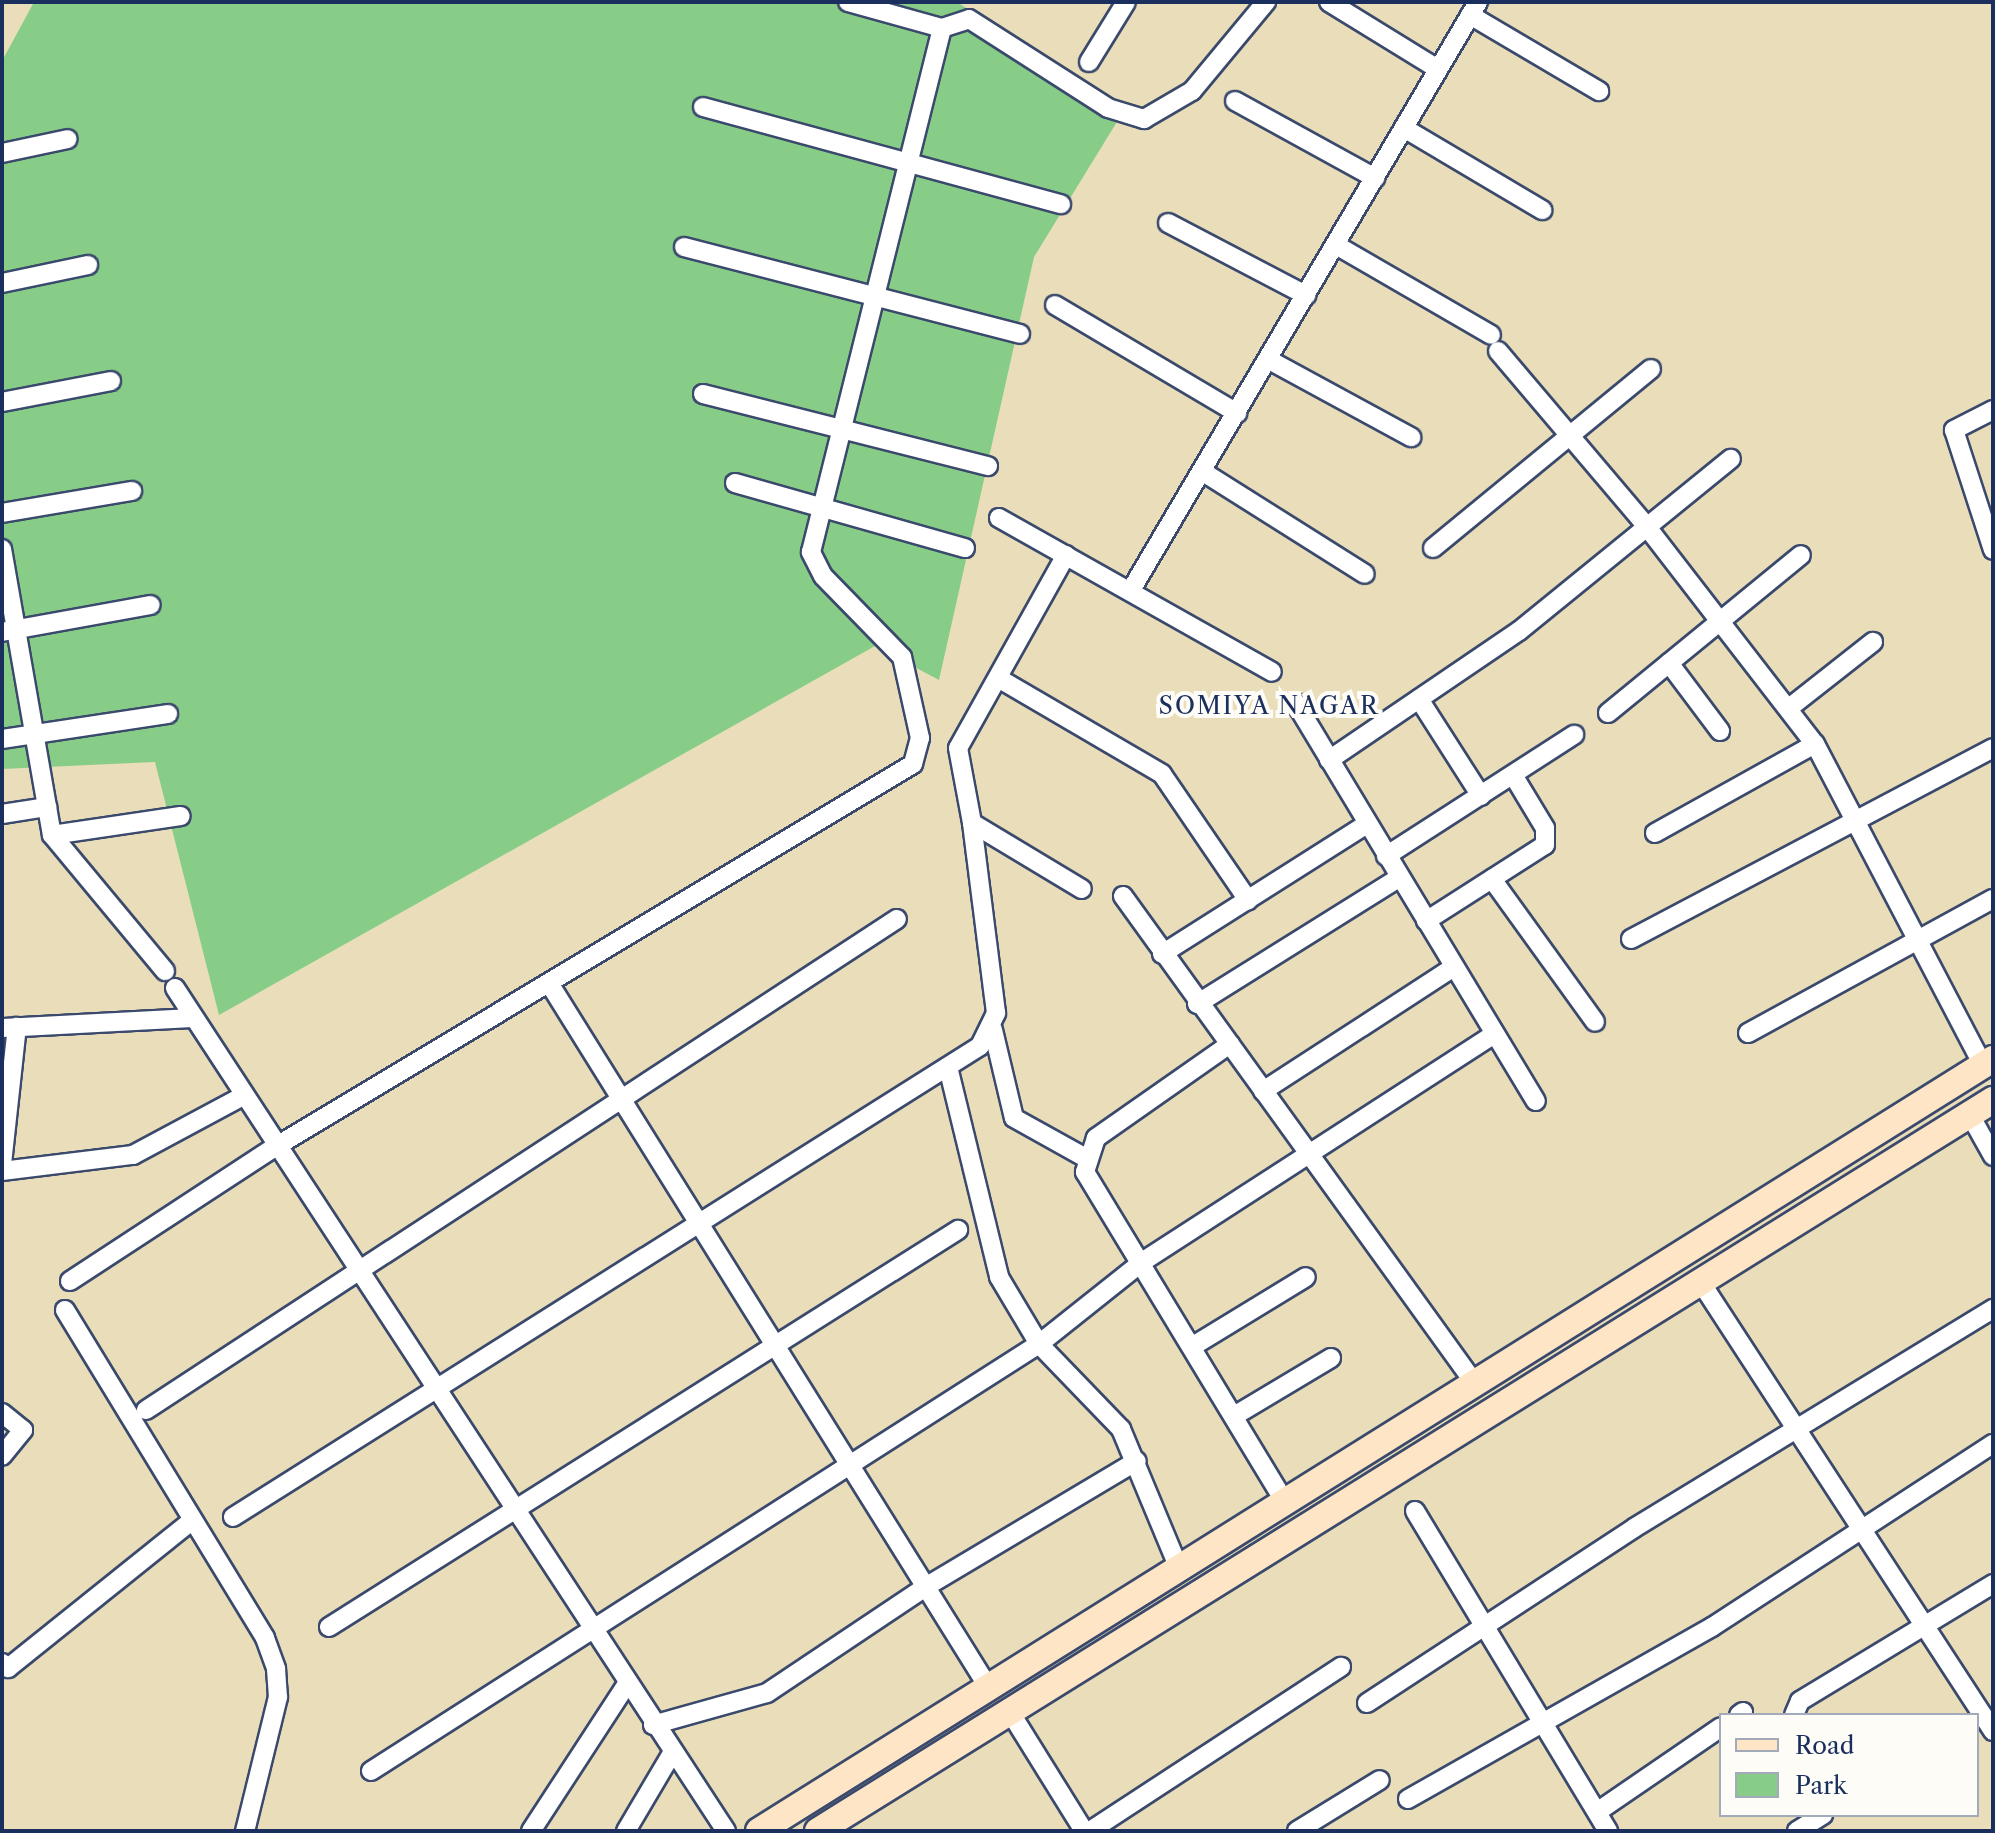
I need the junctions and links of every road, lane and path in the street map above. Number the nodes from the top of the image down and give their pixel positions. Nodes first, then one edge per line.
1 (848, 2) edge
2 (1126, 2) edge
3 (1266, 2) edge
4 (1329, 2) edge
5 (1474, 8) edge
6 (942, 28) junction
7 (1089, 62) dead end
8 (1438, 69) junction
9 (1599, 91) dead end
10 (1235, 101) dead end
11 (703, 107) dead end
12 (1404, 128) junction
13 (68, 139) dead end
14 (2, 153) edge
15 (910, 163) junction
16 (1375, 178) junction
17 (1061, 204) dead end
18 (1542, 210) dead end
19 (1168, 223) dead end
20 (1336, 245) junction
21 (684, 247) dead end
22 (88, 265) dead end
23 (2, 283) edge
24 (879, 294) junction
25 (1306, 295) junction
26 (1055, 305) dead end
27 (1020, 334) dead end
28 (1269, 360) junction
29 (1651, 369) dead end
30 (111, 381) dead end
31 (703, 394) dead end
32 (2, 402) edge
33 (1993, 410) edge
34 (1237, 413) junction
35 (842, 429) junction
36 (1572, 436) junction
37 (1411, 437) dead end
38 (1731, 459) dead end
39 (988, 466) dead end
40 (1203, 472) junction
41 (735, 483) dead end
42 (132, 491) dead end
43 (822, 506) junction
44 (2, 513) edge
45 (999, 518) dead end
46 (1647, 527) junction
47 (965, 548) dead end
48 (1433, 548) dead end
49 (2, 549) edge
50 (1993, 550) edge
51 (1066, 555) junction
52 (1801, 555) dead end
53 (1365, 574) dead end
54 (1131, 590) junction
55 (151, 605) dead end
56 (1722, 621) junction
57 (9, 631) edge
58 (1873, 642) dead end
59 (1669, 663) junction
60 (1272, 672) dead end
61 (998, 678) junction
62 (1419, 699) junction
63 (1295, 702) dead end
64 (1789, 708) junction
65 (1608, 713) dead end
66 (168, 714) dead end
67 (1720, 731) dead end
68 (35, 734) junction
69 (1574, 735) dead end
70 (2, 739) edge
71 (1815, 744) junction
72 (1993, 748) edge
73 (1329, 760) junction
74 (1513, 775) junction
75 (1481, 796) junction
76 (47, 807) junction
77 (2, 814) edge
78 (181, 816) dead end
79 (1857, 820) junction
80 (972, 823) junction
81 (1367, 824) junction
82 (1655, 833) dead end
83 (52, 835) junction
84 (1386, 856) junction
85 (1399, 878) junction
86 (1492, 879) junction
87 (1082, 889) dead end
88 (1123, 896) dead end
89 (1993, 899) edge
90 (1248, 900) junction
91 (897, 919) dead end
92 (1426, 921) junction
93 (1917, 938) junction
94 (1631, 939) dead end
95 (1162, 954) junction
96 (1454, 967) junction
97 (165, 971) dead end
98 (549, 983) junction
99 (175, 988) dead end
100 (1197, 1004) junction
101 (193, 1018) junction
102 (1595, 1022) dead end
103 (9, 1028) edge
104 (993, 1030) junction
105 (1748, 1033) dead end
106 (1495, 1034) junction
107 (1230, 1044) junction
108 (1988, 1063) edge
109 (948, 1067) junction
110 (1263, 1091) junction
111 (241, 1097) junction
112 (1993, 1100) edge
113 (1536, 1101) dead end
114 (624, 1102) junction
115 (1970, 1115) junction
116 (275, 1147) junction
117 (1305, 1156) junction
118 (1993, 1156) edge
119 (1084, 1157) junction
120 (2, 1164) edge
121 (2, 1171) edge
122 (697, 1225) junction
123 (958, 1230) dead end
124 (1142, 1262) junction
125 (360, 1273) junction
126 (1306, 1277) dead end
127 (70, 1281) dead end
128 (1700, 1281) junction
129 (1993, 1309) edge
130 (65, 1310) dead end
131 (1039, 1344) junction
132 (776, 1345) junction
133 (1193, 1346) junction
134 (1331, 1358) dead end
135 (1473, 1381) junction
136 (437, 1388) junction
137 (146, 1410) dead end
138 (2, 1413) edge
139 (1234, 1416) junction
140 (1797, 1428) junction
141 (1993, 1444) edge
142 (2, 1456) edge
143 (1137, 1461) junction
144 (850, 1463) junction
145 (1283, 1499) junction
146 (515, 1505) junction
147 (1415, 1511) dead end
148 (233, 1517) dead end
149 (189, 1523) junction
150 (1864, 1528) junction
151 (1178, 1566) junction
152 (1993, 1584) edge
153 (927, 1586) junction
154 (1925, 1626) junction
155 (329, 1627) dead end
156 (1488, 1627) junction
157 (589, 1629) junction
158 (2, 1663) edge
159 (1341, 1667) dead end
160 (627, 1684) junction
161 (987, 1685) junction
162 (1367, 1703) dead end
163 (1010, 1712) junction
164 (1795, 1713) edge
165 (1986, 1719) edge
166 (653, 1725) junction
167 (1541, 1725) junction
168 (1719, 1728) edge
169 (671, 1755) junction
170 (371, 1771) dead end
171 (1380, 1780) dead end
172 (1408, 1799) dead end
173 (1597, 1812) junction
174 (1820, 1817) edge
175 (245, 1831) edge
176 (531, 1831) edge
177 (626, 1831) edge
178 (726, 1831) edge
179 (759, 1831) edge
180 (818, 1831) edge
181 (1084, 1831) edge
182 (1090, 1831) edge
183 (1297, 1831) edge
184 (1608, 1831) edge
185 (1797, 1831) edge

1 - 6 street
2 - 7 street
3 - 6 street
4 - 8 street
5 - 8 street
5 - 9 street
6 - 15 street
8 - 12 street
10 - 16 street
11 - 15 street
12 - 16 street
12 - 18 street
13 - 14 street
15 - 17 street
15 - 24 street
16 - 20 street
19 - 25 street
20 - 25 street
20 - 36 street
21 - 24 street
22 - 23 street
24 - 27 street
24 - 35 street
25 - 28 street
26 - 34 street
28 - 34 street
28 - 37 street
29 - 36 street
30 - 32 street
31 - 35 street
33 - 50 street
34 - 40 street
35 - 39 street
35 - 43 street
36 - 46 street
36 - 48 street
38 - 46 street
40 - 53 street
40 - 54 street
41 - 43 street
42 - 44 street
43 - 47 street
43 - 98 street
45 - 51 street
46 - 56 street
46 - 62 street
49 - 57 street
51 - 54 street
51 - 61 street
52 - 56 street
54 - 60 street
55 - 57 street
56 - 59 street
56 - 64 street
57 - 68 street
58 - 64 street
59 - 65 street
59 - 67 street
61 - 80 street
61 - 90 street
62 - 73 street
62 - 75 street
63 - 73 street
64 - 71 street
66 - 68 street
68 - 70 street
68 - 76 street
69 - 74 street
71 - 79 street
71 - 82 street
72 - 79 street
73 - 81 street
74 - 75 street
74 - 86 street
75 - 84 street
76 - 77 street
76 - 83 street
78 - 83 street
79 - 93 street
79 - 94 street
80 - 87 street
80 - 104 street
81 - 84 street
81 - 90 street
83 - 97 street
84 - 85 street
85 - 92 street
85 - 100 street
86 - 92 street
86 - 102 street
88 - 95 street
89 - 93 street
90 - 95 street
91 - 114 street
92 - 96 street
93 - 105 street
93 - 108 street
95 - 100 street
96 - 106 street
96 - 110 street
98 - 114 street
98 - 116 street
99 - 101 street
100 - 107 street
101 - 103 street
101 - 111 street
103 - 120 street
104 - 109 street
104 - 119 street
106 - 113 street
106 - 117 street
107 - 110 street
107 - 119 street
108 - 135 main road
109 - 122 street
109 - 131 street
110 - 117 street
111 - 116 street
111 - 121 street
112 - 115 main road
114 - 122 street
114 - 125 street
115 - 118 street
115 - 128 main road
116 - 125 street
116 - 127 street
117 - 124 street
117 - 135 street
119 - 124 street
122 - 132 street
122 - 136 street
123 - 132 street
124 - 131 street
124 - 133 street
125 - 136 street
125 - 137 street
126 - 133 street
128 - 140 street
128 - 163 main road
129 - 140 street
130 - 149 street
131 - 143 street
131 - 144 street
132 - 144 street
132 - 146 street
133 - 139 street
134 - 139 street
135 - 145 main road
136 - 146 street
136 - 148 street
138 - 142 street
139 - 145 street
140 - 150 street
140 - 156 street
141 - 150 street
143 - 151 street
143 - 153 street
144 - 153 street
144 - 157 street
145 - 151 main road
146 - 155 street
146 - 157 street
147 - 156 street
149 - 158 street
149 - 175 street
150 - 154 street
150 - 167 street
151 - 161 main road
152 - 154 street
153 - 161 street
153 - 166 street
154 - 164 street
154 - 165 street
156 - 162 street
156 - 167 street
157 - 160 street
157 - 170 street
159 - 182 street
160 - 166 street
160 - 176 street
161 - 179 main road
163 - 180 main road
163 - 181 street
166 - 169 street
167 - 172 street
167 - 173 street
168 - 173 street
169 - 177 street
169 - 178 street
171 - 183 street
173 - 184 street
174 - 185 street

